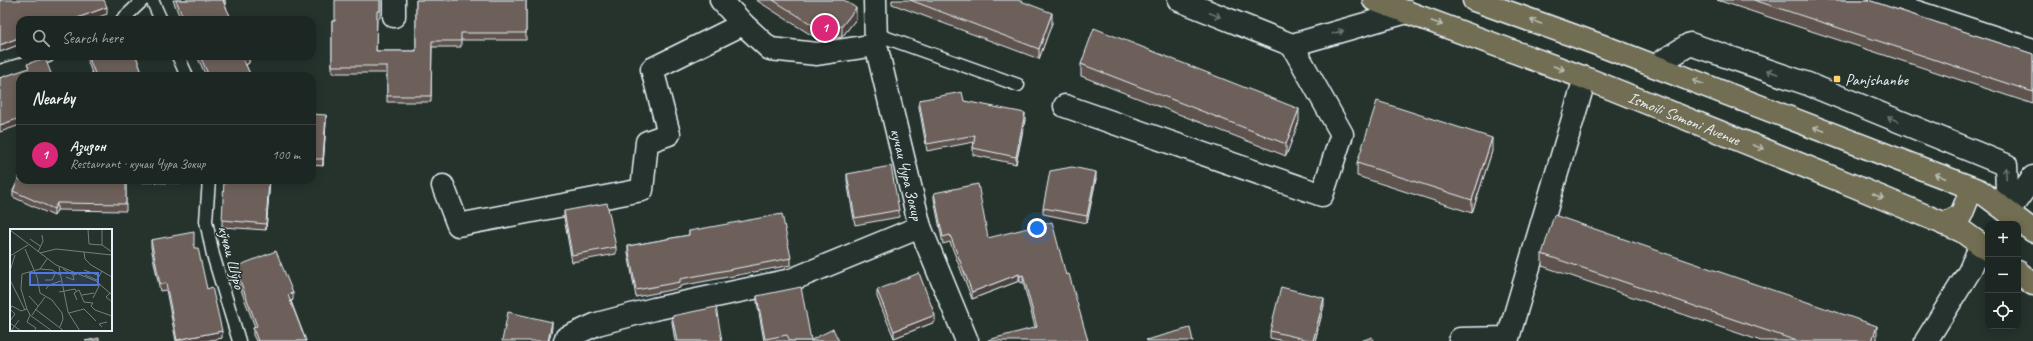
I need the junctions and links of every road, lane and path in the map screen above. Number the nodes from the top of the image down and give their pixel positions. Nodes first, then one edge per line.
1 (143, 0) edge
2 (152, 0) edge
3 (721, 0) edge
4 (875, 0) edge
5 (1179, 0) edge
6 (1374, 0) edge
7 (1474, 0) edge
8 (1880, 0) edge
9 (1407, 12) junction
10 (126, 16) edge
11 (159, 16) edge
12 (743, 24) junction
13 (876, 40) junction
14 (1292, 45) junction
15 (2033, 50) edge
16 (35, 60) edge
17 (180, 60) edge
18 (1655, 66) junction
19 (0, 71) edge
20 (185, 72) edge
21 (1585, 78) junction
22 (1018, 85) dead end
23 (1065, 106) dead end
24 (2033, 177) edge
25 (209, 184) edge
26 (443, 186) dead end
27 (1972, 188) junction
28 (2007, 218) edge
29 (1944, 224) junction
30 (920, 227) junction
31 (2033, 231) edge
32 (1984, 248) edge
33 (2021, 274) edge
34 (2033, 284) edge
35 (239, 341) edge
36 (565, 341) edge
37 (966, 341) edge
38 (1460, 341) edge
39 (1926, 341) edge

1 - 10 lane
2 - 11 lane
3 - 12 street
4 - 13 street, кучаи Чура Зокир
5 -> 14 street
6 - 9 main road, Ismoili Somoni Avenue
18 -> 7 main road
8 - 15 street
14 -> 9 street
9 -> 21 main road, Ismoili Somoni Avenue
12 - 13 street
12 - 26 street
13 - 22 lane
13 - 30 street, кучаи Чура Зокир
14 - 23 street
16 - 19 lane
17 - 20 lane
27 -> 18 main road
28 -> 18 street
21 -> 29 main road, Ismoili Somoni Avenue
21 - 38 street
24 - 28 street
25 - 35 lane, кўчаи Шўро
27 - 28 main road
27 - 29 main road
28 - 31 main road
29 - 32 main road, Ismoili Somoni Avenue
30 - 36 street
30 - 37 street, кучаи Чура Зокир
32 - 39 street
33 - 34 main road

